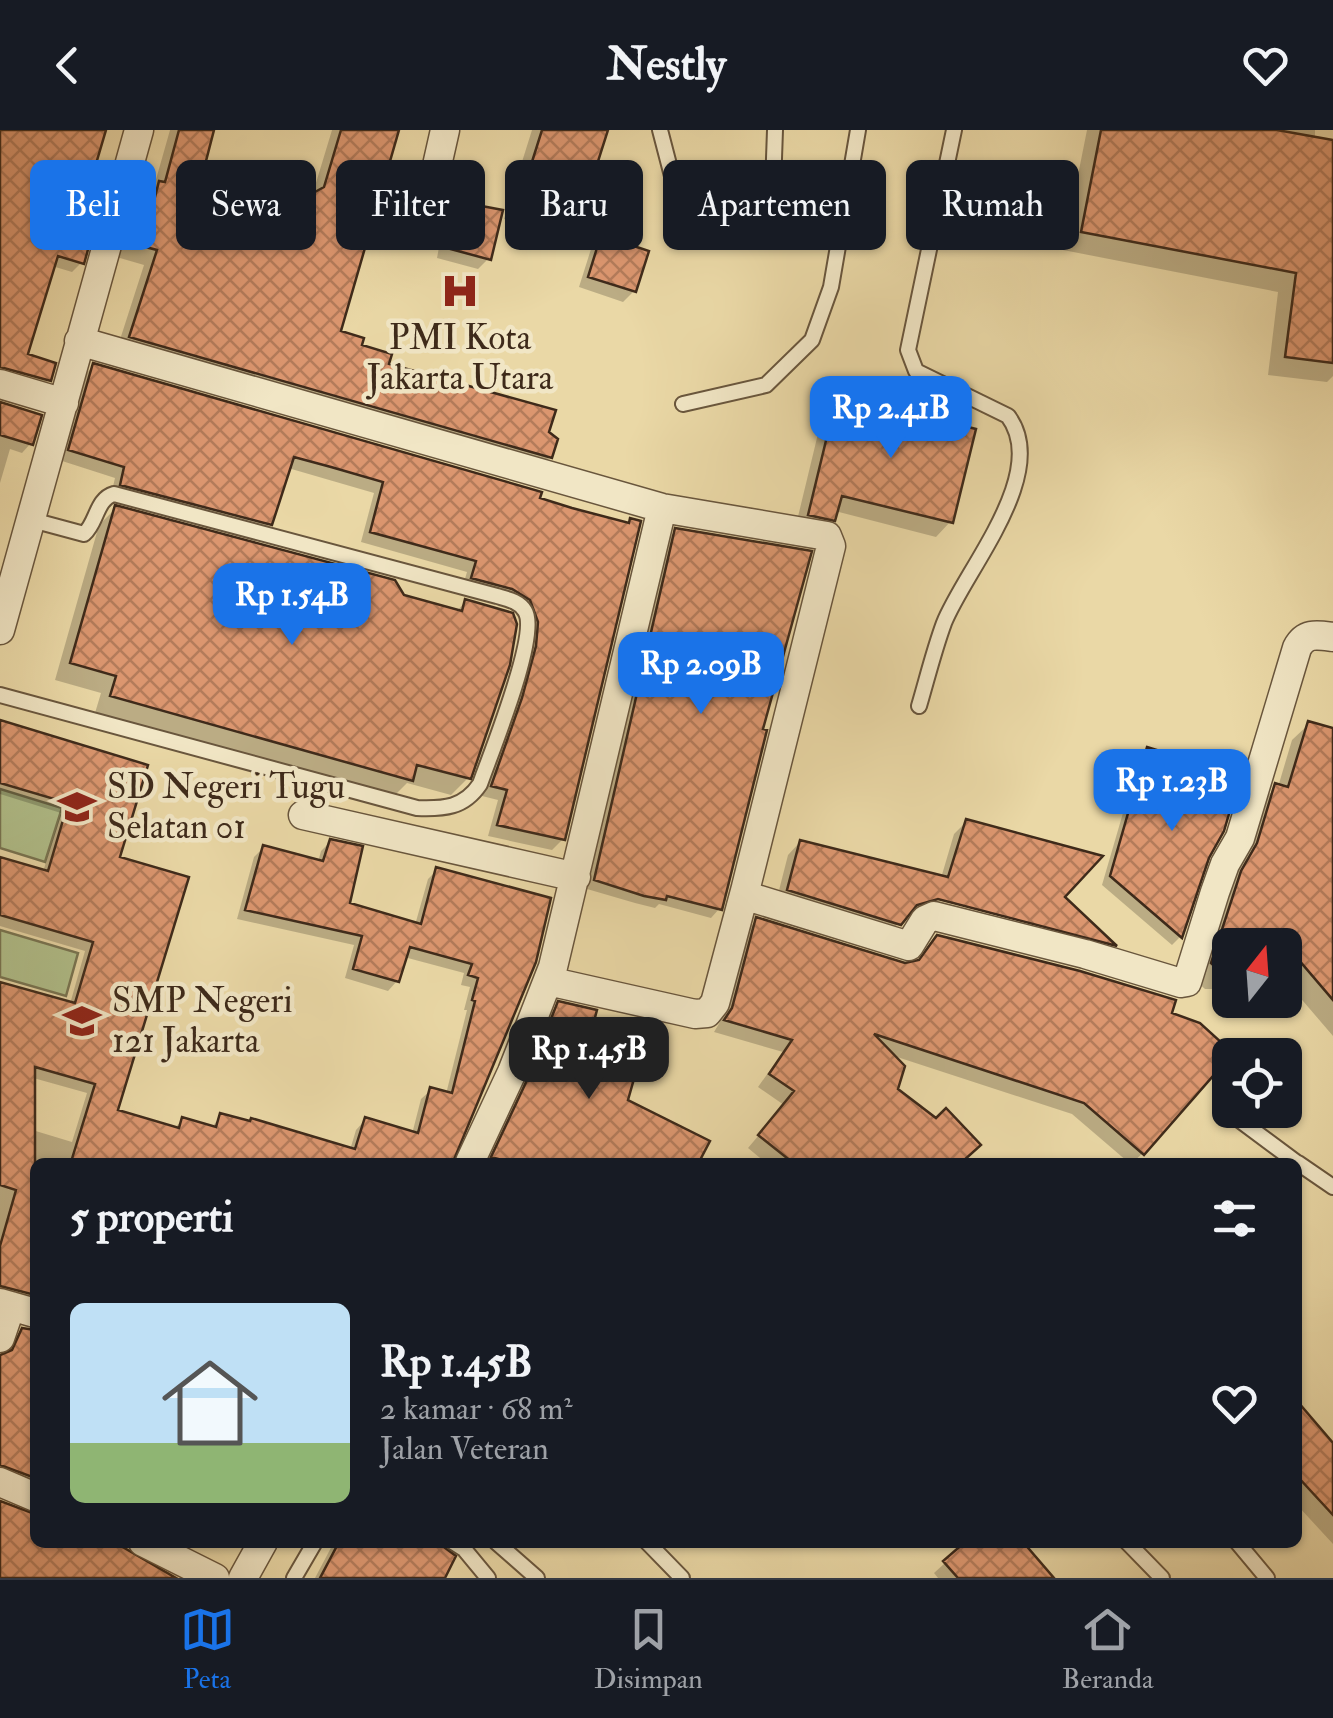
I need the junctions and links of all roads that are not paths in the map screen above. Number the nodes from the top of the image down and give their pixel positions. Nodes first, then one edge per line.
1 (139, 130) edge
2 (445, 130) edge
3 (660, 130) edge
4 (775, 130) edge
5 (858, 130) edge
6 (954, 130) edge
7 (438, 160) edge
8 (79, 341) junction
9 (0, 384) edge
10 (64, 403) junction
11 (683, 404) dead end
12 (662, 508) junction
13 (32, 520) junction
14 (0, 630) edge
15 (1333, 637) edge
16 (0, 695) edge
17 (919, 706) dead end
18 (303, 815) dead end
19 (576, 877) junction
20 (748, 892) junction
21 (548, 981) junction
22 (1250, 1128) edge
23 (472, 1158) edge
24 (1290, 1158) edge
25 (1302, 1166) edge
26 (1333, 1187) edge
27 (15, 1307) edge
28 (0, 1338) edge
29 (0, 1482) edge
30 (30, 1495) edge
31 (155, 1548) edge
32 (260, 1548) edge
33 (312, 1548) edge
34 (464, 1548) edge
35 (503, 1548) edge
36 (653, 1548) edge
37 (1133, 1548) edge
38 (1242, 1548) edge
39 (215, 1578) edge
40 (243, 1578) edge
41 (294, 1578) edge
42 (488, 1578) edge
43 (537, 1578) edge
44 (682, 1578) edge
45 (1162, 1578) edge
46 (1267, 1578) edge

1 - 8 street
2 - 7 street
3 - 4 lane
5 - 11 lane
6 - 17 lane
8 - 10 street
8 - 12 street
9 - 10 street
10 - 13 street
12 - 19 street
12 - 20 street
13 - 14 street
13 - 16 lane
15 - 20 street
18 - 19 street
19 - 21 street
20 - 21 street
21 - 23 street
22 - 24 lane
25 - 26 lane
27 - 28 street
29 - 30 street
31 - 39 street
32 - 40 street
33 - 41 lane
34 - 42 lane
35 - 43 lane
36 - 44 lane
37 - 45 lane
38 - 46 lane

